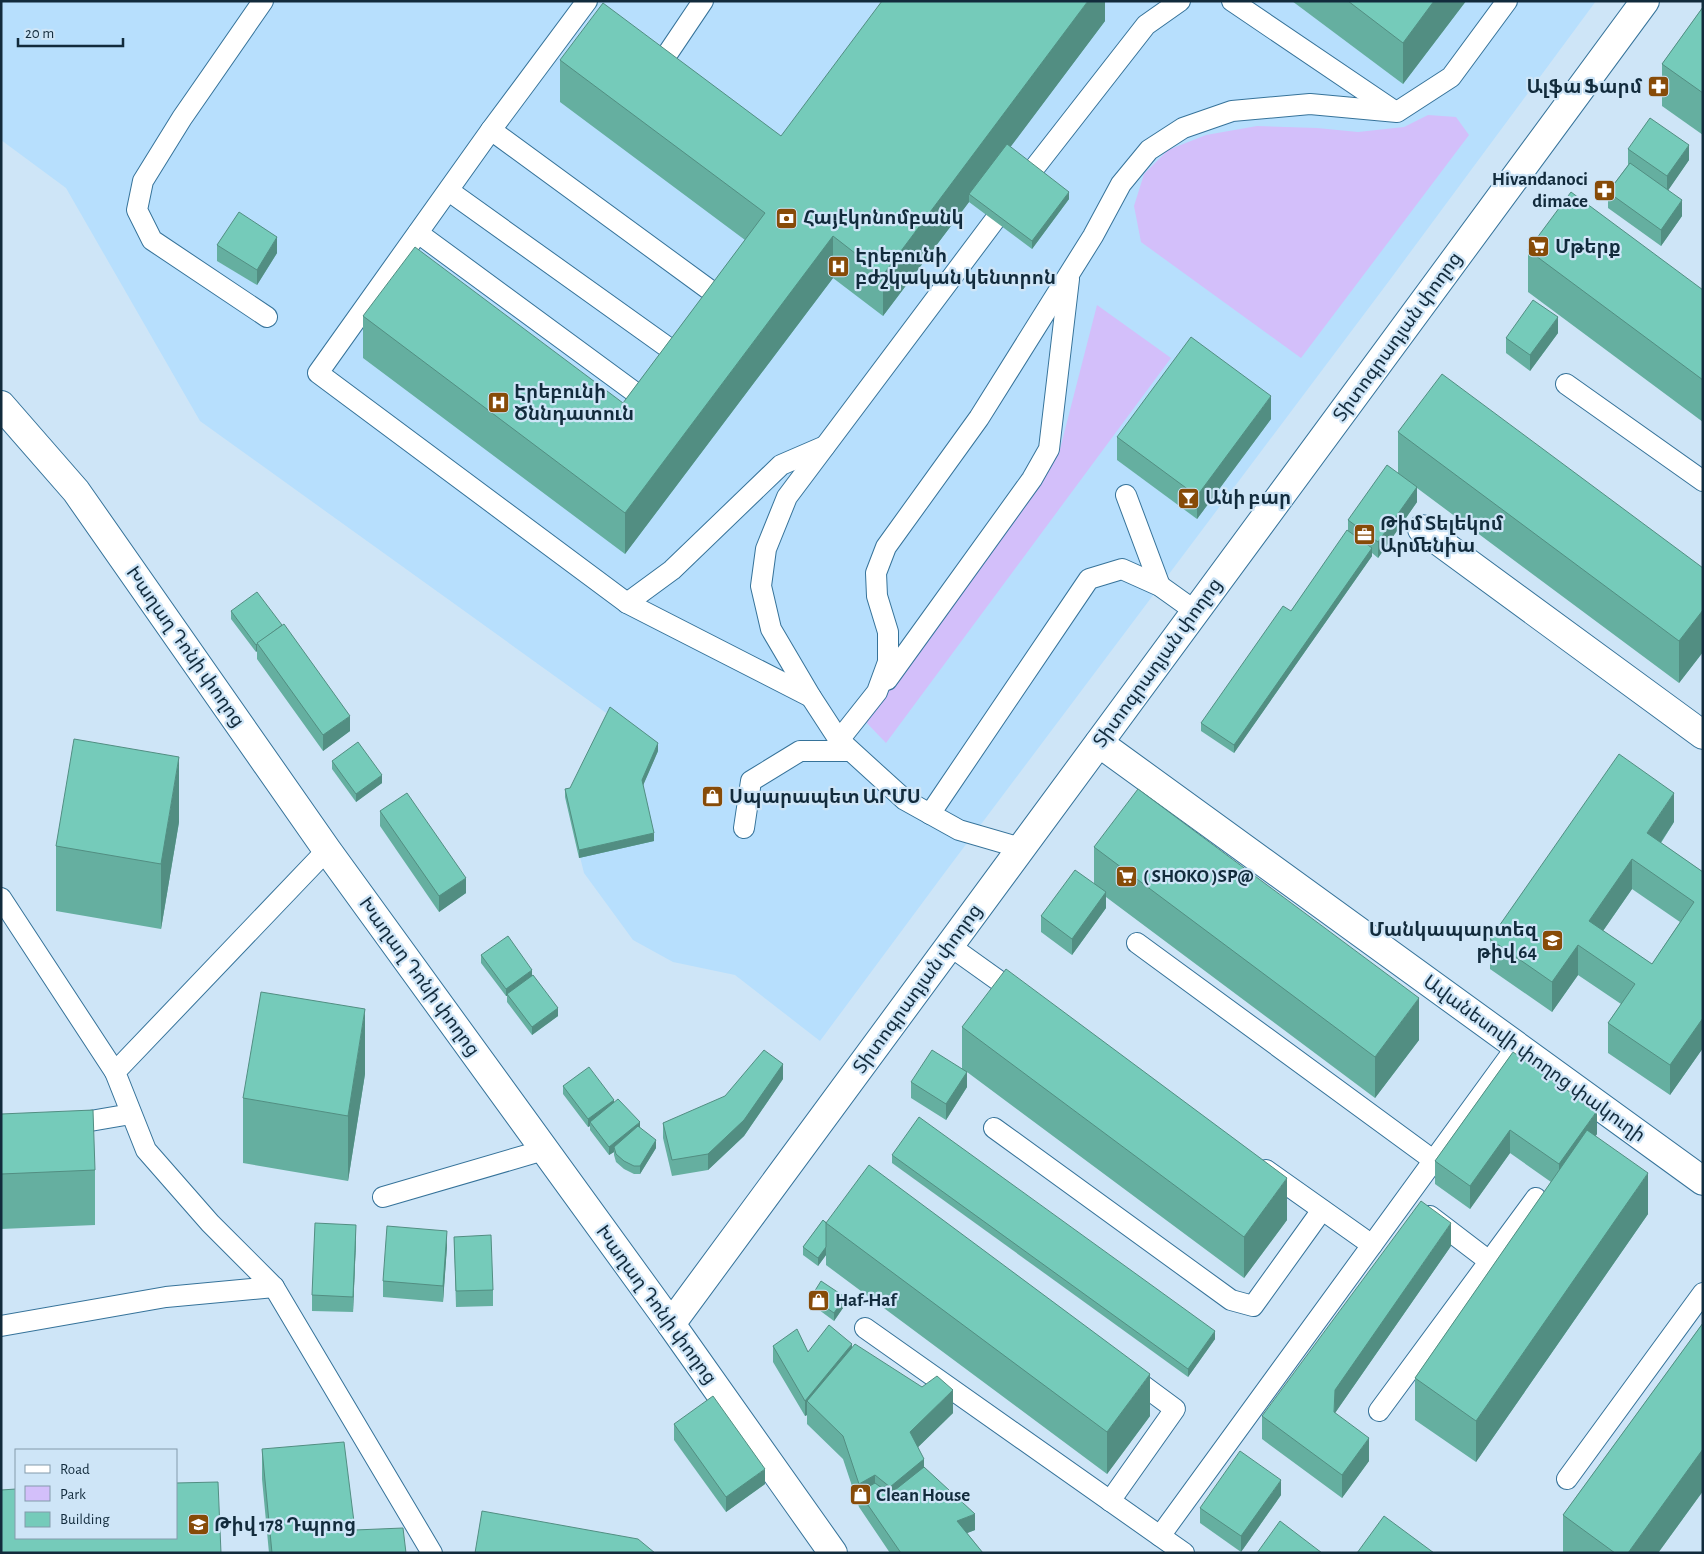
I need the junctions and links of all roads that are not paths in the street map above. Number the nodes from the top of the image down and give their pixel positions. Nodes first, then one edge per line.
1 (263, 1) edge
2 (702, 1) edge
3 (1180, 1) edge
4 (1232, 1) edge
5 (1506, 1) edge
6 (1645, 1) edge
7 (587, 12) edge
8 (667, 55) edge
9 (1397, 112) junction
10 (491, 130) junction
11 (1032, 171) edge
12 (449, 190) junction
13 (994, 221) edge
14 (418, 233) junction
15 (1070, 274) junction
16 (267, 317) dead end
17 (668, 367) junction
18 (1566, 384) dead end
19 (1, 405) edge
20 (827, 446) junction
21 (1703, 481) edge
22 (1126, 495) dead end
23 (1422, 529) dead end
24 (1160, 586) junction
25 (627, 603) junction
26 (1195, 611) junction
27 (878, 692) junction
28 (811, 697) junction
29 (1703, 735) edge
30 (1098, 743) junction
31 (844, 746) junction
32 (930, 814) junction
33 (744, 828) dead end
34 (1021, 848) junction
35 (328, 850) junction
36 (1, 898) edge
37 (1137, 943) dead end
38 (950, 946) junction
39 (1032, 1004) edge
40 (1517, 1046) junction
41 (114, 1072) junction
42 (131, 1114) junction
43 (994, 1128) dead end
44 (48, 1129) edge
45 (544, 1150) junction
46 (1249, 1158) edge
47 (1433, 1160) junction
48 (1703, 1180) edge
49 (383, 1197) dead end
50 (1406, 1198) junction
51 (1536, 1198) dead end
52 (1322, 1210) junction
53 (1372, 1245) junction
54 (1490, 1261) junction
55 (274, 1287) junction
56 (1703, 1293) edge
57 (671, 1324) junction
58 (1, 1326) edge
59 (865, 1328) dead end
60 (1112, 1363) edge
61 (1378, 1412) dead end
62 (1567, 1479) dead end
63 (1110, 1501) junction
64 (1160, 1536) junction
65 (432, 1553) edge
66 (833, 1553) edge
67 (1184, 1553) edge

1 - 16 lane
2 - 8 lane
3 - 11 lane
4 - 9 lane
5 - 9 lane
6 - 26 street, Տիտոգրադյան փողոց
7 - 10 lane
9 - 15 lane
10 - 12 lane
10 - 17 lane
12 - 14 lane
12 - 17 lane
13 - 20 lane
14 - 17 lane
14 - 25 lane
15 - 27 lane
15 - 27 lane
18 - 21 lane
19 - 35 street, Խաղաղ Դոնի փողոց
20 - 25 lane
20 - 28 lane
22 - 24 lane
23 - 29 street
24 - 26 lane
24 - 32 lane
25 - 28 lane
26 - 30 street, Տիտոգրադյան փողոց
27 - 31 lane
28 - 31 lane
30 - 34 street, Տիտոգրադյան փողոց
30 - 40 street, Ավանեսովի փողոց փակուղի
31 - 32 lane
31 - 33 lane
32 - 34 lane
34 - 38 street, Տիտոգրադյան փողոց
35 - 41 lane
35 - 45 street, Խաղաղ Դոնի փողոց
36 - 41 lane
37 - 47 lane
38 - 39 lane
38 - 57 street, Տիտոգրադյան փողոց
40 - 47 lane
40 - 48 street, Ավանեսովի փողոց փակուղի
41 - 42 lane
42 - 44 lane
42 - 55 lane
43 - 52 lane
45 - 49 lane
45 - 57 street, Խաղաղ Դոնի փողոց
46 - 52 lane
47 - 50 lane
50 - 53 lane
50 - 54 lane
51 - 54 lane
52 - 53 lane
53 - 64 lane
54 - 61 lane
55 - 58 lane
55 - 65 lane
56 - 62 lane
57 - 66 street, Խաղաղ Դոնի փողոց
59 - 63 lane
60 - 63 lane
63 - 64 lane
64 - 67 lane

